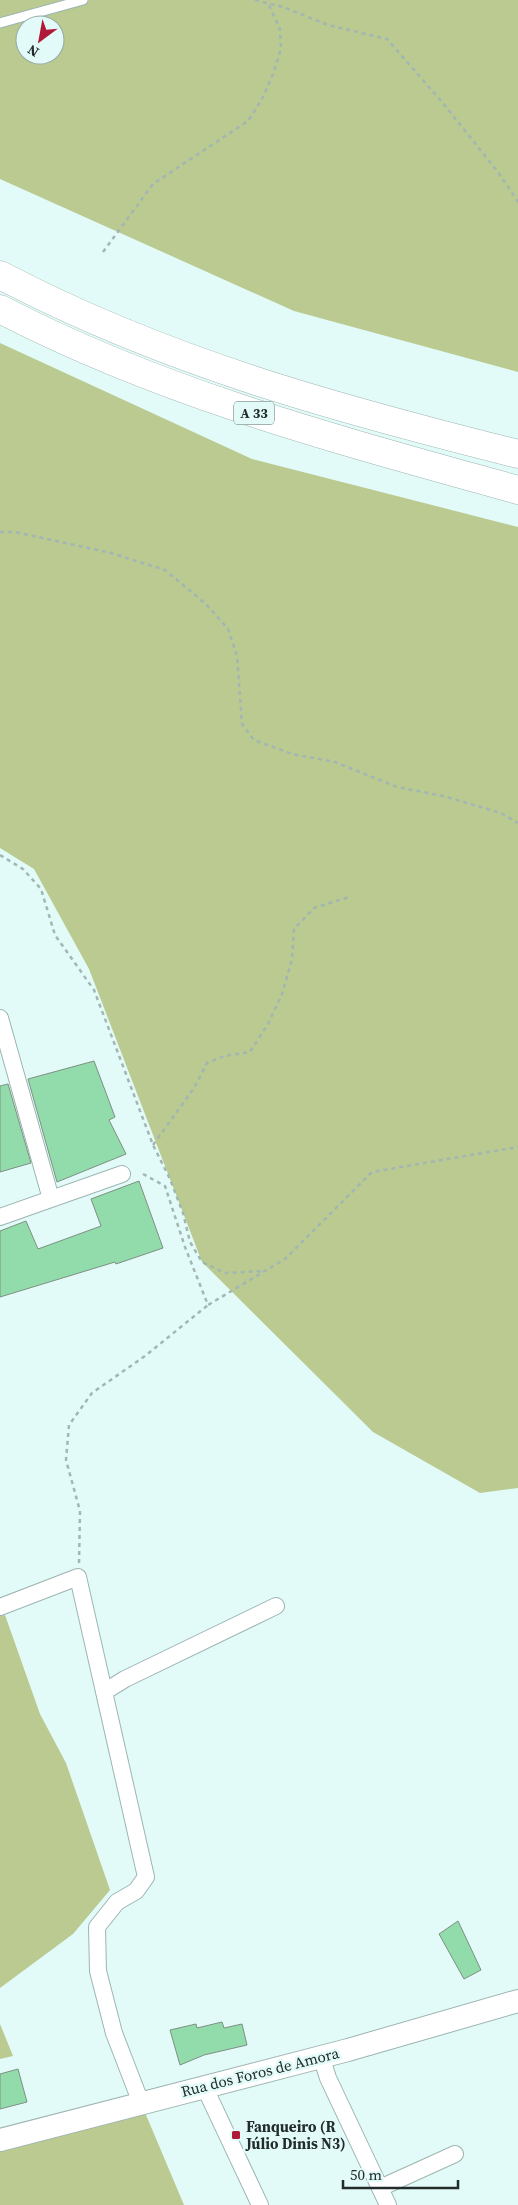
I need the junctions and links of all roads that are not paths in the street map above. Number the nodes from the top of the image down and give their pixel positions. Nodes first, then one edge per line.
1 (83, 0) edge
2 (0, 23) edge
3 (0, 275) edge
4 (0, 308) edge
5 (518, 454) edge
6 (518, 490) edge
7 (0, 1018) edge
8 (122, 1174) dead end
9 (51, 1199) junction
10 (0, 1217) edge
11 (0, 1606) edge
12 (276, 1606) dead end
13 (104, 1692) junction
14 (518, 2000) edge
15 (321, 2056) junction
16 (204, 2086) junction
17 (141, 2103) junction
18 (0, 2140) edge
19 (455, 2154) dead end
20 (380, 2188) junction
21 (260, 2205) edge
22 (388, 2205) edge

1 - 2 lane
3 - 5 highway, A 33
4 - 6 highway, A 33
7 - 9 street
8 - 9 street
9 - 10 street
11 - 13 street
12 - 13 street
13 - 17 street
14 - 15 main road, Rua dos Foros de Amora
15 - 16 main road, Rua dos Foros de Amora
15 - 20 street
16 - 17 main road, Rua dos Foros de Amora
16 - 21 street
17 - 18 main road, Rua dos Foros de Amora
19 - 20 street
20 - 22 street

